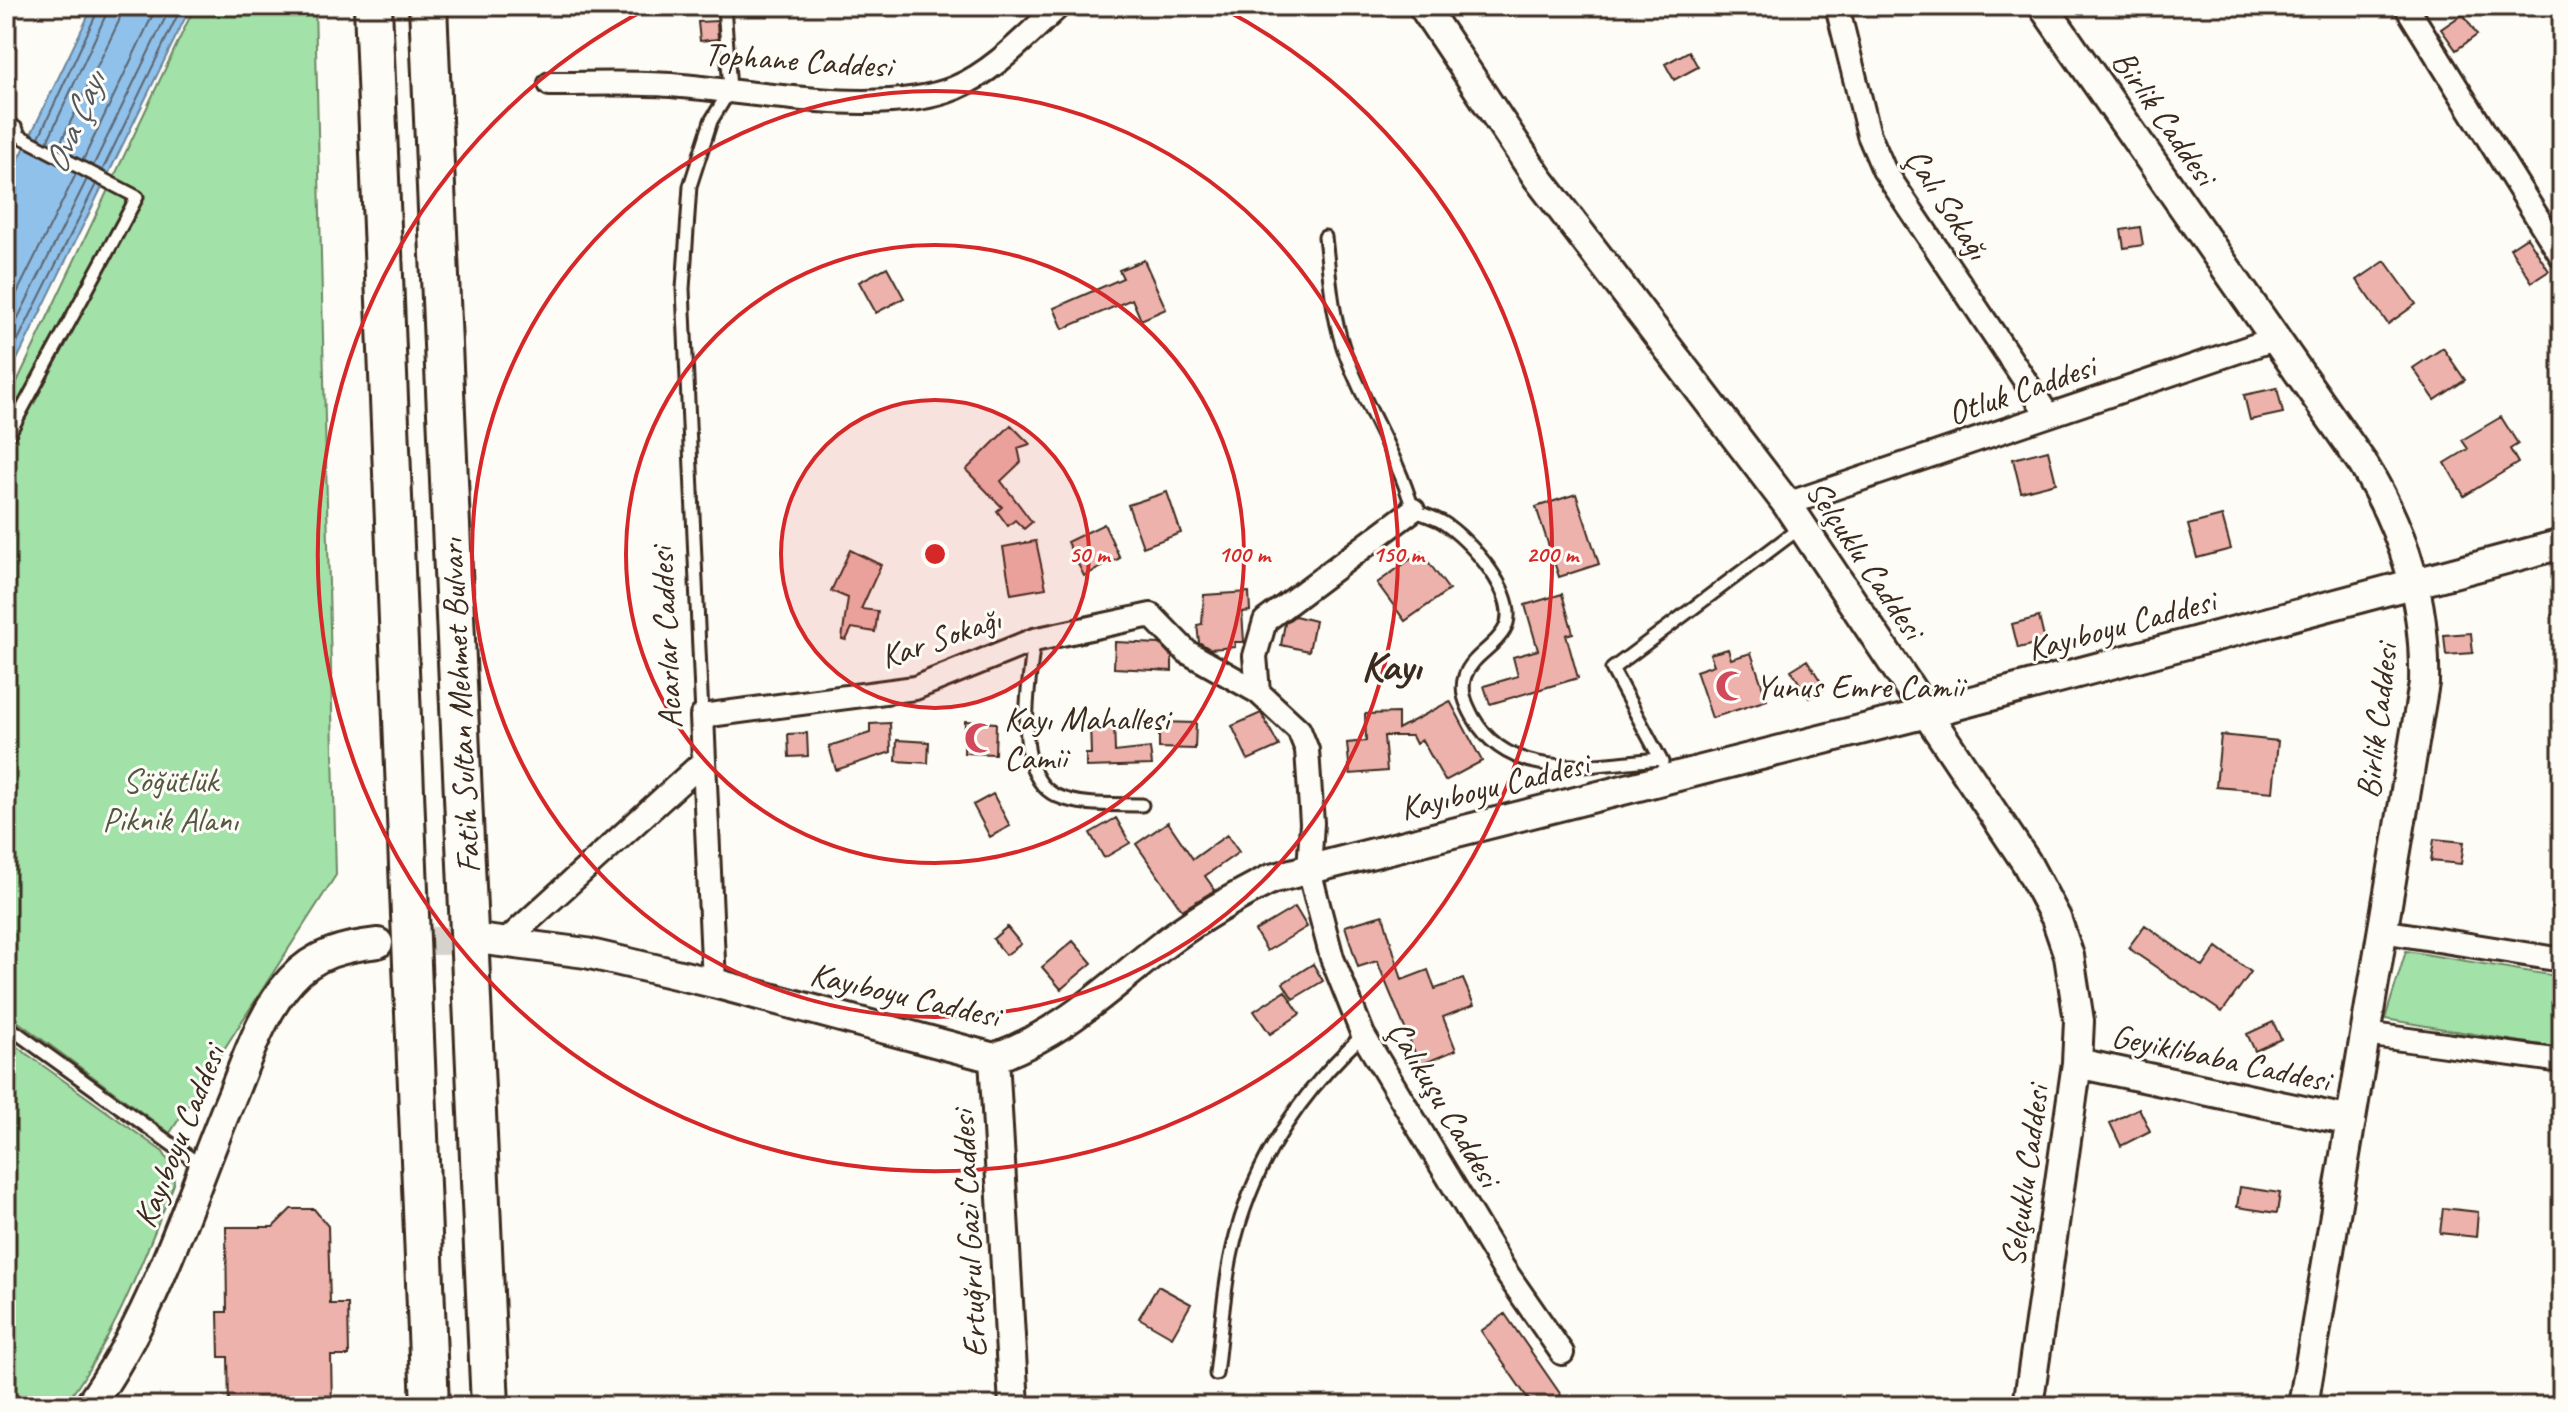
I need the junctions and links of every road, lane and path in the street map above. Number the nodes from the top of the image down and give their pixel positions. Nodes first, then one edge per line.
1 (373, 6) edge
2 (428, 6) edge
3 (724, 6) edge
4 (1059, 6) edge
5 (1423, 6) edge
6 (1837, 6) edge
7 (2043, 6) edge
8 (2406, 6) edge
9 (550, 84) dead end
10 (730, 90) junction
11 (9, 131) edge
12 (2555, 233) edge
13 (1325, 237) dead end
14 (2562, 257) edge
15 (2277, 338) junction
16 (2048, 415) junction
17 (6, 439) edge
18 (1413, 510) junction
19 (1794, 515) junction
20 (2562, 544) edge
21 (2415, 583) junction
22 (1151, 615) joint
23 (1034, 640) junction
24 (1258, 692) junction
25 (1927, 713) junction
26 (702, 716) junction
27 (704, 761) junction
28 (1665, 768) junction
29 (1142, 805) dead end
30 (1309, 870) junction
31 (2382, 931) junction
32 (495, 941) joint
33 (378, 943) tunnel mouth
34 (2562, 960) edge
35 (714, 983) junction
36 (6, 1025) edge
37 (2365, 1034) junction
38 (1363, 1035) junction
39 (994, 1058) junction
40 (2562, 1061) edge
41 (2077, 1063) junction
42 (2351, 1121) junction
43 (203, 1167) junction
44 (1562, 1353) dead end
45 (1216, 1374) dead end
46 (89, 1406) edge
47 (430, 1406) edge
48 (490, 1406) edge
49 (1014, 1406) edge
50 (2028, 1406) edge
51 (2303, 1406) edge

1 - 47 highway, Fatih Sultan Mehmet Bulvarı
2 - 48 highway, Fatih Sultan Mehmet Bulvarı
3 - 10 lane
4 - 10 street, Tophane Caddesi
5 - 19 street, Selçuklu Caddesi
6 - 16 street, Çalı Sokağı
7 - 15 street, Birlik Caddesi
8 - 12 street
9 - 10 street, Tophane Caddesi
10 - 26 lane, Acarlar Caddesi
11 - 17 lane
12 - 14 street
13 - 18 lane
15 - 16 street, Otluk Caddesi
15 - 21 street, Birlik Caddesi
16 - 19 street, Otluk Caddesi
18 - 24 street
18 - 28 lane
19 - 25 street, Selçuklu Caddesi
19 - 28 lane
20 - 21 street, Kayıboyu Caddesi
21 - 25 street, Kayıboyu Caddesi
21 - 31 street, Birlik Caddesi
22 - 23 street, Kar Sokağı
22 - 24 street, Çalıkuşu Caddesi
23 - 26 street, Kar Sokağı
23 - 29 lane
24 - 30 street, Çalıkuşu Caddesi
25 - 28 street, Kayıboyu Caddesi
25 - 41 street, Selçuklu Caddesi
26 - 27 street, Acarlar Caddesi
27 - 32 street
27 - 35 street, Acarlar Caddesi
28 - 30 street, Kayıboyu Caddesi
30 - 38 street, Çalıkuşu Caddesi
30 - 39 street, Kayıboyu Caddesi
31 - 34 street
31 - 37 street, Birlik Caddesi
32 - 35 street, Kayıboyu Caddesi
33 - 43 street, Kayıboyu Caddesi
35 - 39 street, Kayıboyu Caddesi
36 - 43 lane
37 - 40 street
37 - 42 street, Birlik Caddesi
38 - 44 street, Çalıkuşu Caddesi
38 - 45 lane
39 - 49 street, Ertuğrul Gazi Caddesi
41 - 42 street, Geyiklibaba Caddesi
41 - 50 street, Selçuklu Caddesi
42 - 51 street, Birlik Caddesi
43 - 46 street, Kayıboyu Caddesi

